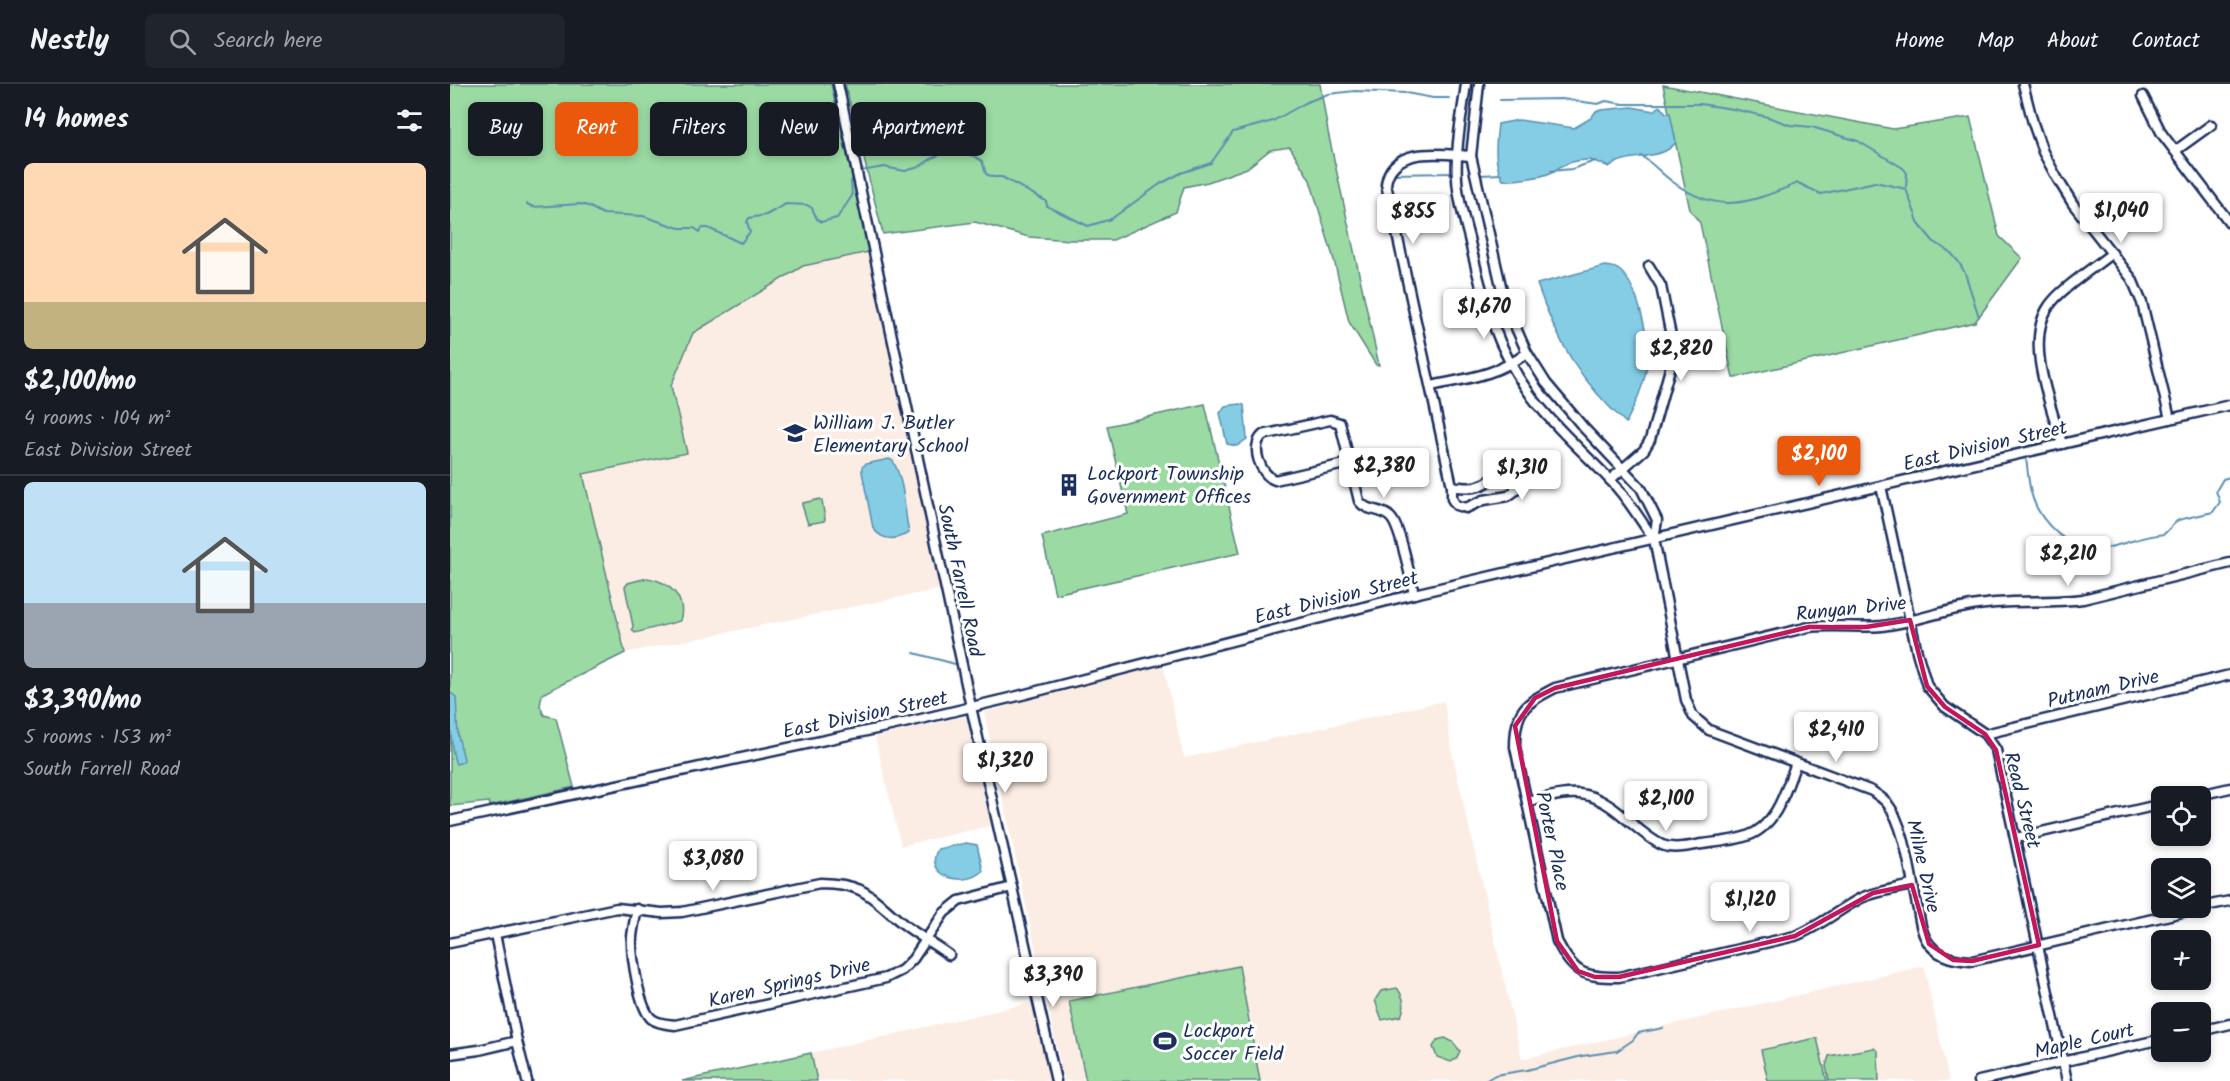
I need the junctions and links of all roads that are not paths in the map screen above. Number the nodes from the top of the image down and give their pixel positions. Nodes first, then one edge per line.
1 (838, 84) edge
2 (1466, 84) edge
3 (1479, 84) edge
4 (2023, 84) edge
5 (2143, 96) dead end
6 (2211, 125) dead end
7 (2175, 151) junction
8 (1457, 155) junction
9 (1471, 156) junction
10 (2230, 223) edge
11 (2112, 253) junction
12 (1648, 266) dead end
13 (1527, 353) junction
14 (1511, 364) junction
15 (1431, 386) junction
16 (2230, 405) edge
17 (2170, 418) junction
18 (2062, 444) junction
19 (1349, 463) junction
20 (1624, 469) junction
21 (1610, 480) junction
22 (1452, 486) junction
23 (1881, 486) junction
24 (1651, 506) junction
25 (1636, 512) junction
26 (1654, 538) junction
27 (2230, 563) edge
28 (1414, 594) junction
29 (1910, 620) junction
30 (1677, 660) junction
31 (2230, 675) edge
32 (972, 707) junction
33 (1521, 712) joint
34 (1984, 734) junction
35 (1796, 763) junction
36 (2230, 788) edge
37 (2211, 792) edge
38 (1527, 802) junction
39 (2151, 807) edge
40 (450, 821) edge
41 (2016, 838) junction
42 (1912, 885) junction
43 (1012, 887) junction
44 (2230, 901) edge
45 (2211, 905) edge
46 (637, 909) junction
47 (2156, 918) edge
48 (495, 934) junction
49 (927, 940) junction
50 (450, 943) edge
51 (2039, 945) junction
52 (949, 955) dead end
53 (2230, 1024) edge
54 (2211, 1028) edge
55 (517, 1041) junction
56 (2151, 1042) edge
57 (450, 1054) edge
58 (2063, 1062) junction
59 (528, 1081) edge
60 (1056, 1081) edge
61 (1979, 1081) edge
62 (2067, 1081) edge

1 - 32 street, South Farrell Road
2 - 8 street
3 - 9 street
4 - 11 street
5 - 7 street
6 - 7 street
7 - 10 street
8 - 9 street
8 - 14 street
8 - 15 street
9 - 13 street
11 - 17 street
11 - 18 street
12 - 20 street
13 - 14 street
13 - 20 street
14 - 15 street
14 - 21 street
15 - 22 street
16 - 17 street, East Division Street
17 - 18 street, East Division Street
18 - 23 street, East Division Street
19 - 19 street
19 - 28 street
20 - 21 street
20 - 24 street
21 - 25 street
22 - 22 street
23 - 26 street, East Division Street
23 - 29 street, Read Street
24 - 25 street
24 - 26 street, Milne Drive
25 - 26 street
26 - 28 street, East Division Street
26 - 30 street, Milne Drive
27 - 29 street, Runyan Drive
28 - 32 street, East Division Street
29 - 30 street, Runyan Drive
29 - 34 street, Read Street
30 - 33 street, Runyan Drive
30 - 35 street, Milne Drive
31 - 34 street, Putnam Drive
32 - 40 street, East Division Street
32 - 43 street, South Farrell Road
33 - 38 street, Porter Place
34 - 41 street, Read Street
35 - 38 street
35 - 42 street, Milne Drive
36 - 37 street
38 - 42 street, Porter Place
39 - 41 street
41 - 51 street, Read Street
42 - 51 street, Milne Drive
43 - 49 street, Karen Springs Drive
43 - 60 street, South Farrell Road
44 - 45 street, Milne Drive
46 - 48 street
46 - 49 street
46 - 49 street, Karen Springs Drive
47 - 51 street, Milne Drive
48 - 50 street
48 - 55 street
49 - 52 street
51 - 58 street, Read Street
53 - 54 street
55 - 57 street
55 - 59 street
56 - 58 street, Maple Court
58 - 61 street, Maple Court
58 - 62 street, Read Street

